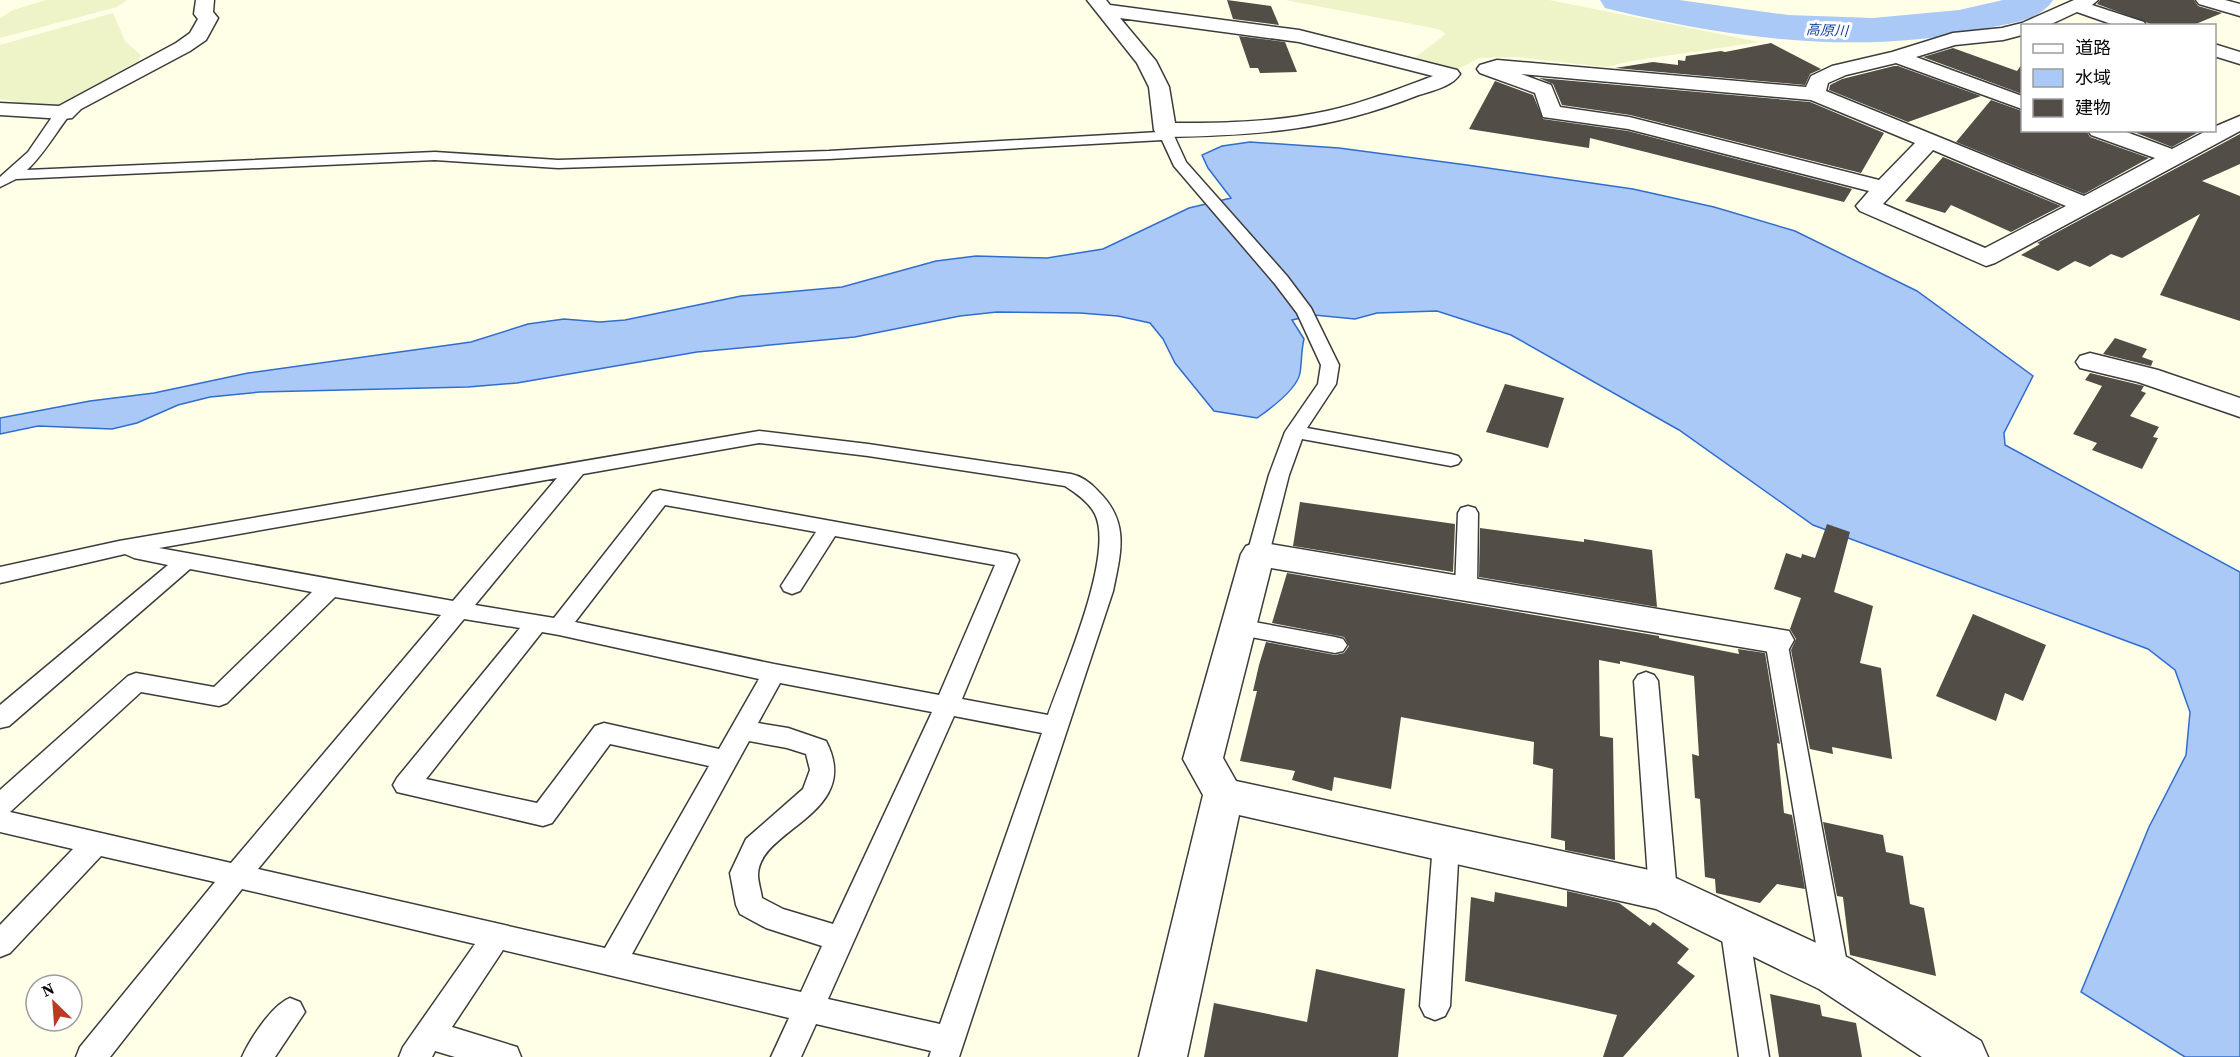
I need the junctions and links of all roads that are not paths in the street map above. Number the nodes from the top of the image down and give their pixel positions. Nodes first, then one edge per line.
1 (205, 0) edge
2 (2205, 0) edge
3 (2083, 3) edge
4 (1100, 5) edge
5 (2240, 10) edge
6 (2035, 24) edge
7 (2132, 24) edge
8 (2016, 34) edge
9 (2216, 51) edge
10 (1897, 57) junction
11 (2240, 58) edge
12 (1487, 69) junction
13 (1450, 74) junction
14 (1815, 94) junction
15 (2021, 103) edge
16 (0, 109) edge
17 (64, 113) junction
18 (2234, 115) edge
19 (2216, 127) edge
20 (2103, 132) edge
21 (2209, 132) edge
22 (1166, 133) junction
23 (1928, 142) junction
24 (2172, 157) junction
25 (6, 179) edge
26 (1883, 188) junction
27 (2085, 205) junction
28 (2090, 362) dead end
29 (2240, 408) edge
30 (1295, 432) junction
31 (1451, 460) dead end
32 (577, 468) junction
33 (1468, 513) dead end
34 (830, 527) junction
35 (119, 548) junction
36 (1258, 554) junction
37 (186, 561) junction
38 (0, 575) edge
39 (792, 586) dead end
40 (330, 588) junction
41 (1466, 588) junction
42 (458, 610) junction
43 (548, 625) junction
44 (1238, 627) junction
45 (1776, 640) joint
46 (1335, 645) dead end
47 (774, 673) junction
48 (1646, 681) dead end
49 (947, 705) junction
50 (0, 718) edge
51 (1057, 726) junction
52 (742, 730) junction
53 (725, 760) junction
54 (1223, 795) junction
55 (0, 806) edge
56 (0, 821) edge
57 (96, 843) junction
58 (1446, 844) junction
59 (237, 875) junction
60 (1663, 892) junction
61 (1734, 925) junction
62 (496, 936) junction
63 (840, 939) junction
64 (0, 944) edge
65 (612, 963) junction
66 (1835, 974) junction
67 (1435, 1006) dead end
68 (808, 1008) junction
69 (291, 1012) dead end
70 (421, 1046) edge
71 (947, 1049) edge
72 (91, 1057) edge
73 (257, 1057) edge
74 (506, 1057) edge
75 (786, 1057) edge
76 (1163, 1057) edge
77 (1754, 1057) edge
78 (1964, 1057) edge

1 - 17 street
2 - 5 street
3 - 6 street
3 - 7 street
4 - 13 street
4 - 22 street
8 - 10 street
9 - 11 street
10 - 14 street
10 - 15 street
12 - 13 street
12 - 14 street
12 - 26 street
13 - 22 street
14 - 23 street
16 - 17 street
17 - 25 lane
18 - 19 street
20 - 24 street
21 - 24 street
22 - 25 lane
22 - 30 lane
23 - 26 street
23 - 27 street
24 - 27 street
26 - 27 street
28 - 29 street
30 - 31 lane
30 - 36 lane
32 - 35 lane
32 - 42 lane
32 - 51 lane
33 - 41 lane
34 - 39 lane
34 - 43 lane
34 - 49 lane
35 - 37 lane
35 - 38 lane
36 - 41 street
36 - 44 street
37 - 40 lane
37 - 50 lane
40 - 42 lane
40 - 55 lane
41 - 45 street
42 - 43 lane
42 - 59 lane
43 - 47 lane
43 - 53 lane
44 - 46 lane
44 - 54 street
45 - 66 lane
47 - 49 lane
47 - 52 lane
48 - 60 lane
49 - 51 lane
49 - 63 lane
51 - 71 lane
52 - 53 lane
52 - 63 lane
53 - 65 lane
54 - 58 street
54 - 76 street
56 - 57 lane
57 - 59 lane
57 - 64 lane
58 - 60 street
58 - 67 lane
59 - 62 lane
59 - 72 lane
60 - 61 street
61 - 66 street
61 - 77 lane
62 - 65 lane
62 - 70 lane
63 - 68 lane
65 - 68 lane
66 - 78 street
68 - 71 lane
68 - 75 lane
69 - 73 lane
70 - 74 lane

